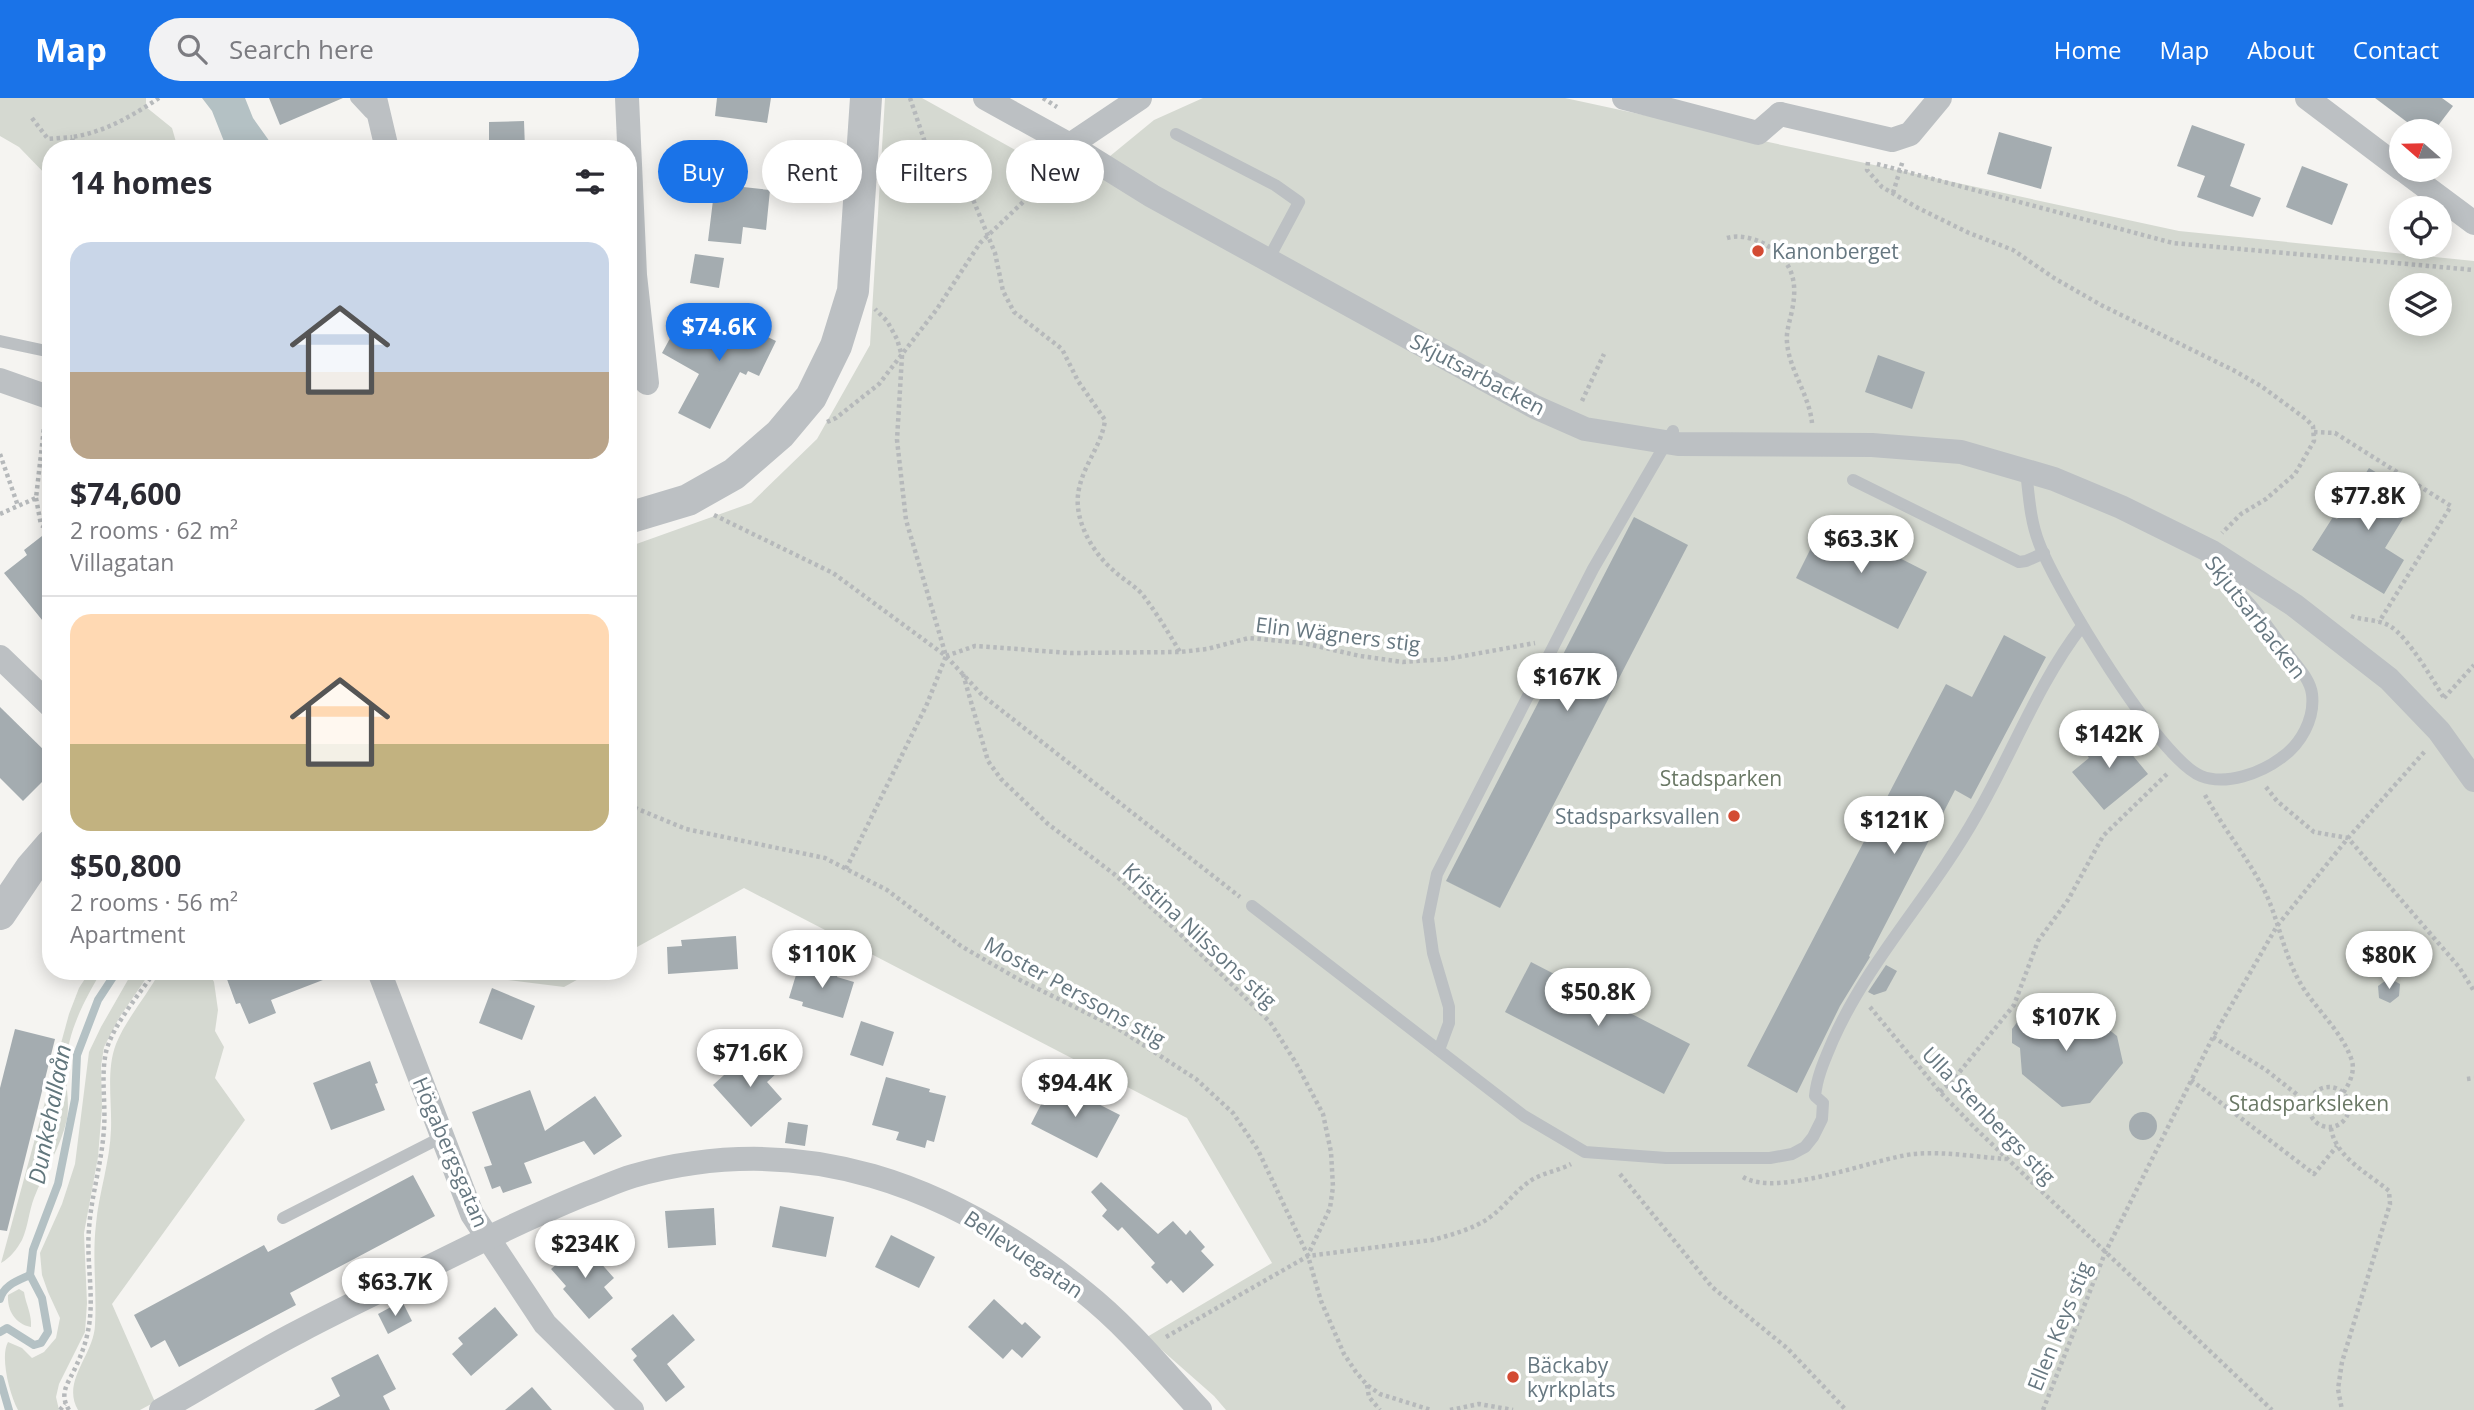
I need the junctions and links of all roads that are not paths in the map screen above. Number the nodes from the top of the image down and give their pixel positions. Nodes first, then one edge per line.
1 (356, 98) edge
2 (627, 98) edge
3 (866, 98) edge
4 (985, 98) edge
5 (1140, 98) edge
6 (1624, 98) edge
7 (1940, 98) edge
8 (2307, 98) edge
9 (1776, 106) edge
10 (377, 108) edge
11 (1176, 134) dead end
12 (385, 140) edge
13 (629, 140) edge
14 (1061, 140) edge
15 (1077, 140) edge
16 (2389, 159) edge
17 (1104, 166) edge
18 (2419, 182) edge
19 (2474, 223) edge
20 (1268, 260) junction
21 (637, 293) edge
22 (0, 341) edge
23 (42, 350) edge
24 (0, 380) edge
25 (647, 383) dead end
26 (42, 395) edge
27 (1670, 436) junction
28 (2026, 471) junction
29 (1853, 480) dead end
30 (637, 515) edge
31 (2207, 550) junction
32 (2044, 553) junction
33 (2082, 626) junction
34 (0, 657) edge
35 (42, 697) edge
36 (2474, 780) edge
37 (42, 855) edge
38 (1252, 906) road end
39 (0, 914) edge
40 (382, 980) edge
41 (1439, 1050) junction
42 (442, 1137) junction
43 (284, 1218) dead end
44 (487, 1238) junction
45 (161, 1410) edge
46 (632, 1410) edge
47 (1200, 1410) edge

1 - 10 lane
2 - 13 street
3 - 30 street
4 - 14 street, Skjutsarbacken
5 - 15 street
6 - 9 street
7 - 9 street
8 - 16 street
10 - 12 street
11 - 20 lane
17 - 20 street, Skjutsarbacken
18 - 19 street
20 - 27 street, Skjutsarbacken
21 - 25 street
22 - 23 lane
24 - 26 street
27 - 28 street, Skjutsarbacken
27 - 41 lane
28 - 31 street, Skjutsarbacken
28 - 32 lane
29 - 32 lane
31 - 33 lane, Skjutsarbacken
31 - 36 street
32 - 33 lane
33 - 41 lane
34 - 35 street
37 - 39 street
38 - 41 lane
40 - 42 street, Högabergsgatan
42 - 43 lane
42 - 44 street, Högabergsgatan
44 - 45 street, Bellevuegatan
44 - 46 street, Högabergsgatan
44 - 47 street, Bellevuegatan

